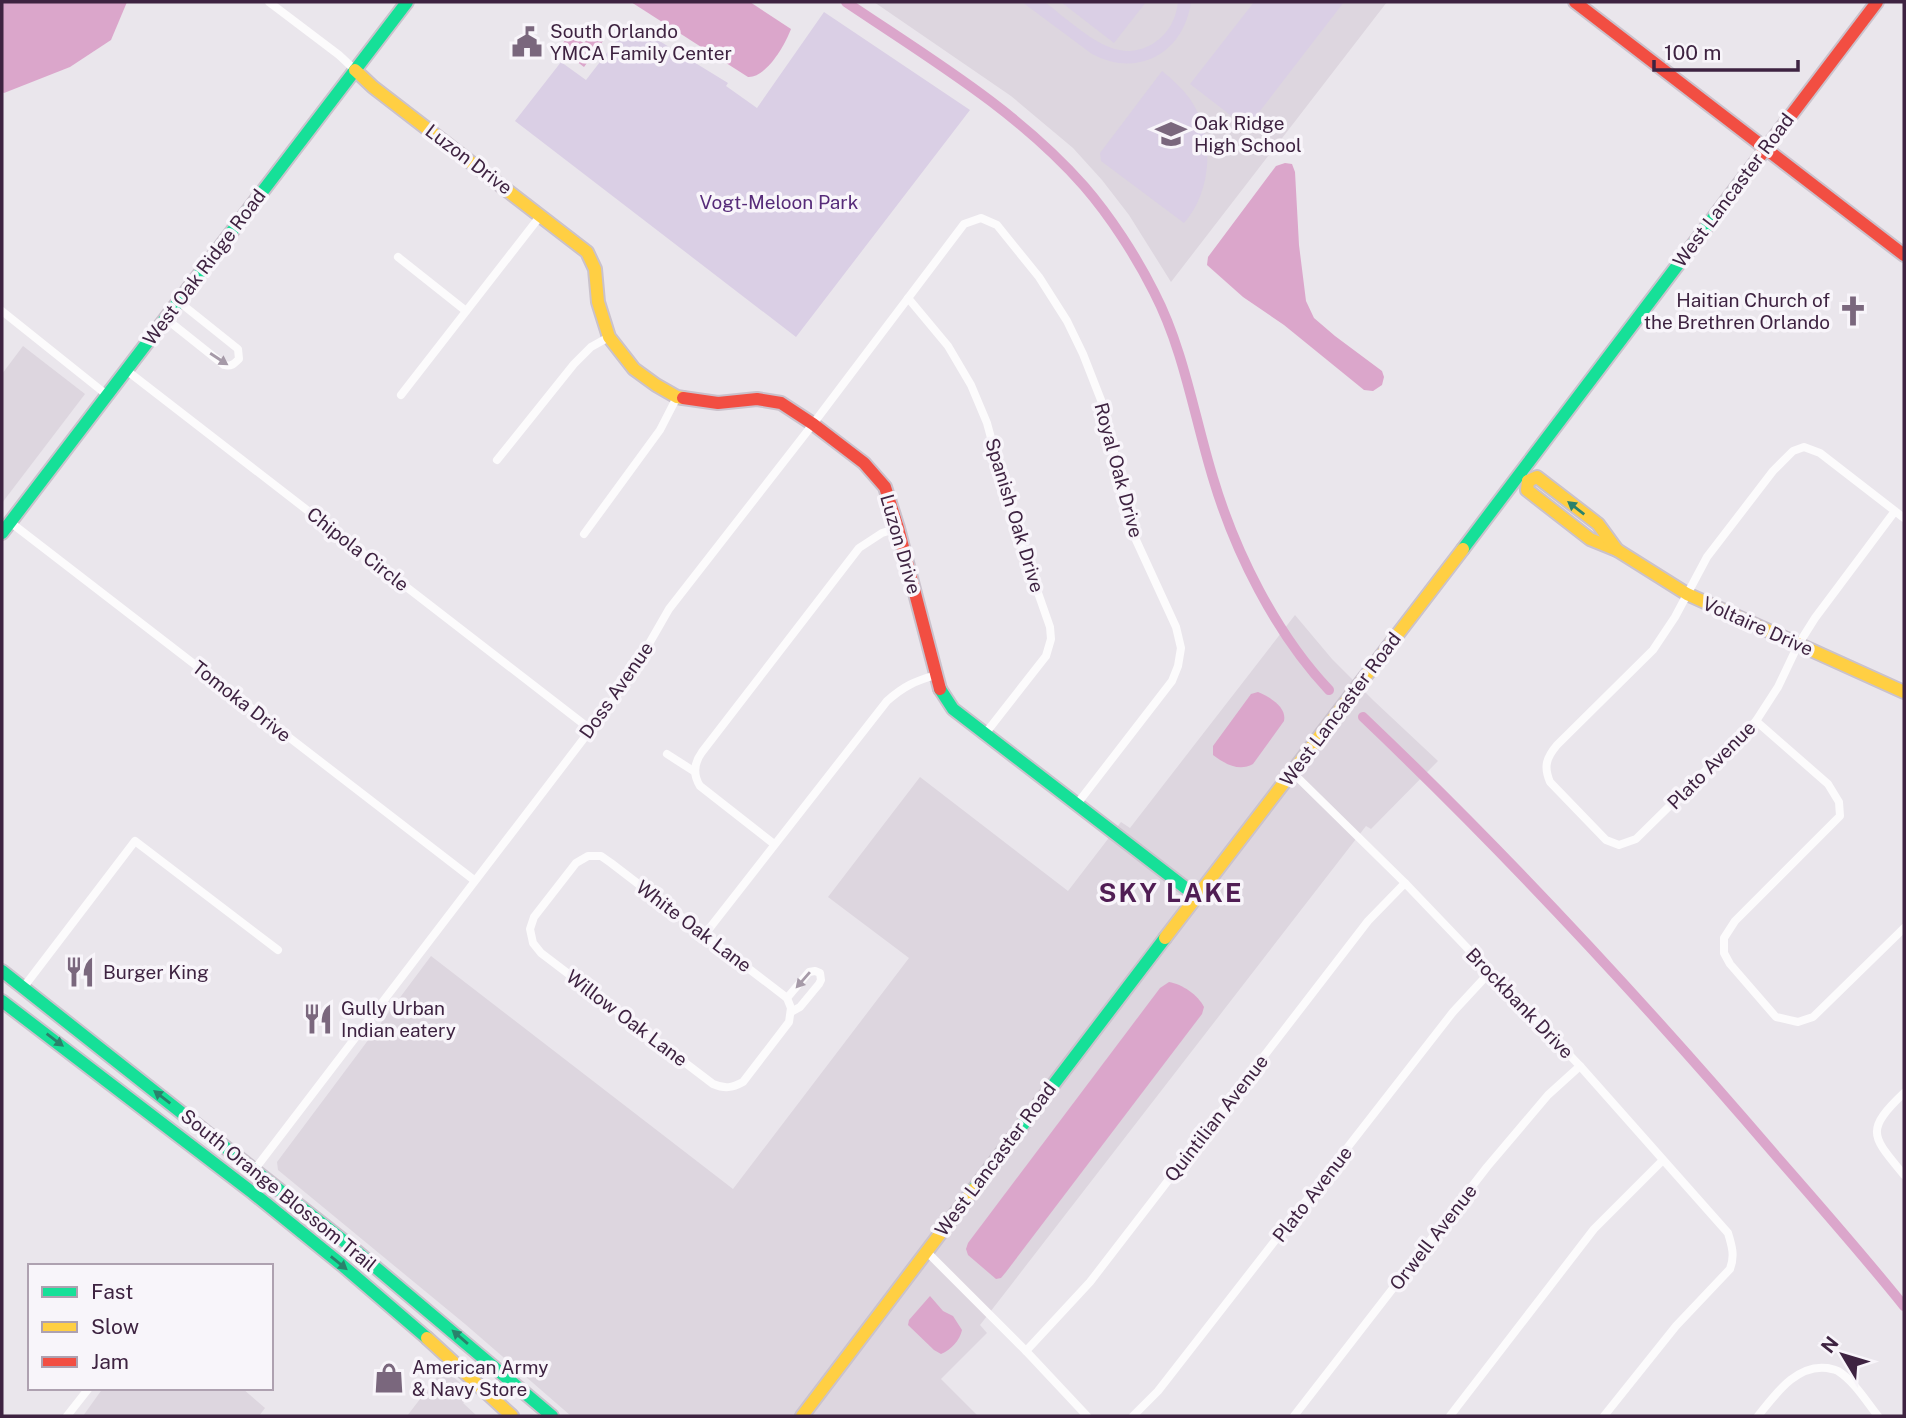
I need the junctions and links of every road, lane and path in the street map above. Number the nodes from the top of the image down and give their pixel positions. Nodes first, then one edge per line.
1 (269, 2) edge
2 (407, 2) edge
3 (1574, 2) edge
4 (1877, 2) edge
5 (355, 69) junction
6 (1765, 148) junction
7 (541, 215) junction
8 (981, 218) joint
9 (1904, 255) edge
10 (398, 257) dead end
11 (908, 298) junction
12 (178, 301) junction
13 (2, 311) edge
14 (466, 311) junction
15 (164, 318) junction
16 (609, 337) junction
17 (126, 370) junction
18 (107, 395) junction
19 (401, 395) dead end
20 (677, 397) junction
21 (813, 424) junction
22 (497, 460) dead end
23 (1524, 477) junction
24 (1895, 511) junction
25 (1904, 518) edge
26 (6, 527) edge
27 (898, 528) junction
28 (584, 534) dead end
29 (1687, 594) junction
30 (1798, 645) junction
31 (936, 675) junction
32 (1904, 692) edge
33 (1756, 721) junction
34 (590, 729) junction
35 (985, 734) junction
36 (667, 754) dead end
37 (695, 772) junction
38 (1292, 772) junction
39 (1076, 804) junction
40 (774, 844) junction
41 (474, 880) junction
42 (1405, 883) junction
43 (556, 890) joint
44 (1196, 896) junction
45 (1904, 928) edge
46 (705, 934) junction
47 (278, 950) dead end
48 (2, 971) edge
49 (1490, 971) junction
50 (23, 988) junction
51 (787, 998) junction
52 (2, 1001) edge
53 (791, 1012) junction
54 (1580, 1066) junction
55 (1904, 1093) edge
56 (1662, 1161) junction
57 (255, 1169) junction
58 (229, 1174) junction
59 (1904, 1175) edge
60 (926, 1251) junction
61 (371, 1289) junction
62 (402, 1289) junction
63 (1026, 1351) junction
64 (87, 1390) edge
65 (67, 1416) edge
66 (512, 1416) edge
67 (552, 1416) edge
68 (802, 1416) edge
69 (1087, 1416) edge
70 (1133, 1416) edge
71 (1294, 1416) edge
72 (1450, 1416) edge
73 (1605, 1416) edge
74 (1758, 1416) edge
75 (1878, 1416) edge

1 - 5 street
2 - 5 street, West Oak Ridge Road
3 - 6 street
4 - 6 street, West Lancaster Road
5 - 7 street, Luzon Drive
5 - 12 street, West Oak Ridge Road
6 - 9 street
6 - 23 street, West Lancaster Road
7 - 14 street
7 - 16 street, Luzon Drive
8 - 11 street, Doss Avenue
8 - 39 street, Royal Oak Drive
10 - 14 street
11 - 21 street, Doss Avenue
11 - 35 street, Spanish Oak Drive
12 - 15 street, West Oak Ridge Road
15 -> 12 street
13 - 18 street
14 - 19 street
15 - 17 street, West Oak Ridge Road
16 - 20 street, Luzon Drive
16 - 22 street
17 - 18 street, West Oak Ridge Road
17 - 34 street, Chipola Circle
18 - 26 street, West Oak Ridge Road
20 - 21 street, Luzon Drive
20 - 28 street
21 - 27 street, Luzon Drive
21 - 34 street, Doss Avenue
23 - 29 street, Voltaire Drive
23 - 38 street, West Lancaster Road
24 - 25 street
24 - 29 street
24 - 30 street, Plato Avenue
26 - 41 street, Tomoka Drive
27 - 31 street, Luzon Drive
27 - 37 street
29 - 30 street, Voltaire Drive
29 - 33 street, Plato Avenue
30 - 32 street, Voltaire Drive
30 - 33 street, Plato Avenue
31 - 35 street, Luzon Drive
31 - 40 street
33 - 45 street
34 - 41 street, Doss Avenue
35 - 39 street, Luzon Drive
36 - 37 street
37 - 40 street
38 - 42 street, Brockbank Drive
38 - 44 street, West Lancaster Road
39 - 44 street, Luzon Drive
40 - 46 street
41 - 57 street, Doss Avenue
42 - 49 street, Brockbank Drive
42 - 63 street, Quintilian Avenue
43 - 46 street, White Oak Lane
43 - 53 street, Willow Oak Lane
44 - 60 street, West Lancaster Road
46 - 51 street, White Oak Lane
47 - 50 street
48 - 50 street, South Orange Blossom Trail
49 - 54 street, Brockbank Drive
49 - 70 street, Plato Avenue
57 -> 50 street, South Orange Blossom Trail
51 - 53 street
53 -> 51 street
52 -> 58 street, South Orange Blossom Trail
54 - 56 street, Brockbank Drive
54 - 71 street, Orwell Avenue
55 - 59 street
56 - 72 street
56 - 73 street, Brockbank Drive
57 - 58 street
57 - 62 street, South Orange Blossom Trail
58 -> 61 street, South Orange Blossom Trail
60 - 63 street
60 - 68 street, West Lancaster Road
61 - 62 street
61 - 66 street, South Orange Blossom Trail
67 -> 62 street, South Orange Blossom Trail
63 - 69 street
64 - 65 street
74 - 75 street

